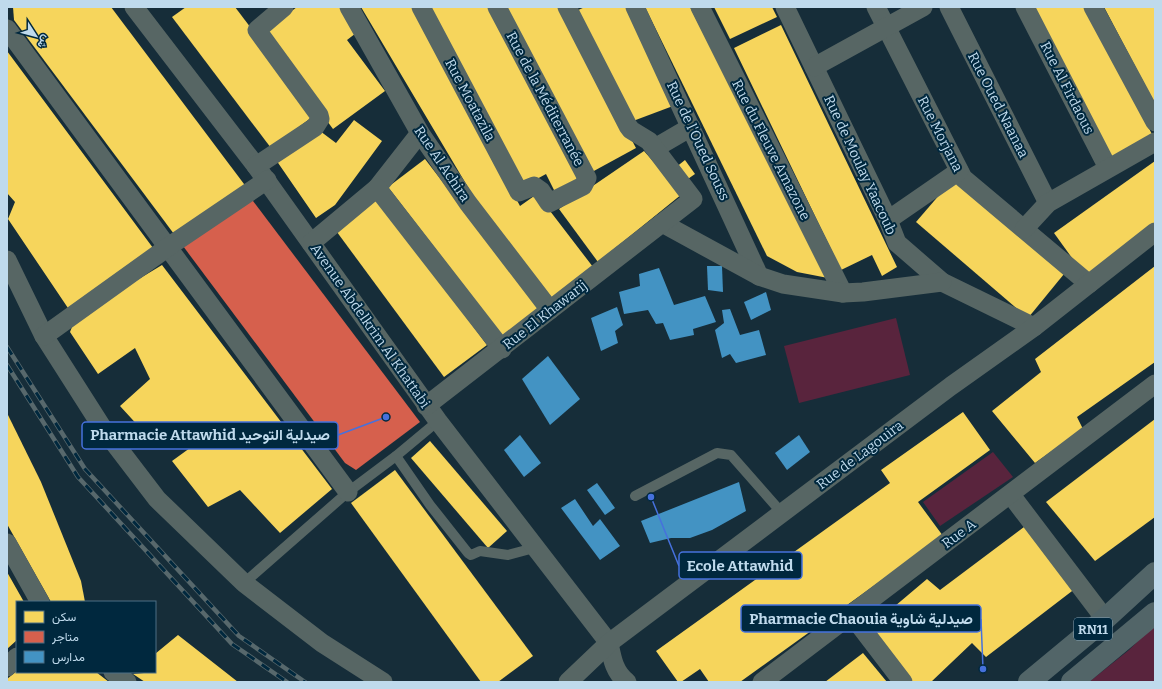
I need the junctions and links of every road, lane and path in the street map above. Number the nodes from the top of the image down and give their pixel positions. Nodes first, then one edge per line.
1 (284, 7) edge
2 (349, 7) edge
3 (421, 7) edge
4 (497, 7) edge
5 (567, 7) edge
6 (635, 7) edge
7 (700, 7) edge
8 (785, 7) edge
9 (876, 7) edge
10 (923, 7) edge
11 (949, 7) edge
12 (1025, 7) edge
13 (1093, 7) edge
14 (141, 9) edge
15 (886, 27) junction
16 (7, 29) edge
17 (814, 67) junction
18 (1155, 122) edge
19 (691, 126) junction
20 (420, 133) junction
21 (1155, 142) edge
22 (655, 148) junction
23 (1108, 168) junction
24 (959, 172) junction
25 (262, 173) junction
26 (716, 180) junction
27 (377, 188) junction
28 (519, 192) joint
29 (693, 199) junction
30 (1048, 203) junction
31 (888, 220) junction
32 (662, 223) junction
33 (1024, 229) junction
34 (1155, 232) edge
35 (311, 243) junction
36 (168, 247) junction
37 (7, 260) edge
38 (759, 276) junction
39 (942, 282) junction
40 (1089, 284) junction
41 (843, 293) junction
42 (550, 310) junction
43 (1034, 327) junction
44 (44, 336) junction
45 (502, 349) junction
46 (1155, 384) edge
47 (426, 406) junction
48 (438, 421) junction
49 (396, 456) junction
50 (348, 492) junction
51 (1011, 495) junction
52 (635, 496) dead end
53 (782, 513) junction
54 (7, 543) edge
55 (534, 548) junction
56 (1155, 574) edge
57 (244, 583) junction
58 (39, 601) edge
59 (851, 614) junction
60 (1155, 614) edge
61 (1105, 620) junction
62 (609, 643) junction
63 (16, 659) edge
64 (7, 667) edge
65 (114, 673) edge
66 (127, 682) edge
67 (383, 682) edge
68 (568, 682) edge
69 (627, 682) edge
70 (762, 682) edge
71 (902, 682) edge
72 (1029, 682) edge
73 (1072, 682) edge

1 - 25 street
2 - 20 street, Rue Al Achira
3 - 28 street, Rue Moatazila
4 - 28 street, Rue de la Méditerranée
5 - 22 street
6 - 19 street, Rue de l'Oued Souss
7 - 41 street, Rue du Fleuve Amazone
8 - 17 street, Rue de Moulay Yaacoub
9 - 15 street, Rue Morjana
10 - 15 street
11 - 30 street, Rue Oued Naanaa
12 - 23 street, Rue Al Firdaous
13 - 18 street
14 - 25 street, Avenue Abdelkrim Al Khattabi
15 - 17 street
15 - 24 street, Rue Morjana
16 - 36 street
17 - 31 street, Rue de Moulay Yaacoub
19 - 22 street
19 - 26 street, Rue de l'Oued Souss
20 - 27 street
20 - 42 street, Rue Al Achira
21 - 23 street
22 - 29 street
23 - 30 street
24 - 31 street
24 - 33 street, Rue Morjana
25 - 35 street, Avenue Abdelkrim Al Khattabi
25 - 36 street
26 - 29 street, Rue El Khawarij
26 - 38 street, Rue de l'Oued Souss
27 - 35 street
27 - 45 street
29 - 32 street, Rue El Khawarij
30 - 33 street
31 - 39 street, Rue de Moulay Yaacoub
32 - 38 street
32 - 42 street, Rue El Khawarij
33 - 40 street, Rue Morjana
34 - 40 street, Rue de Lagouira
35 - 47 street, Avenue Abdelkrim Al Khattabi
36 - 44 street
36 - 50 street
37 - 44 street
38 - 41 street
39 - 41 street
39 - 43 street, Rue de Moulay Yaacoub
40 - 43 street, Rue de Lagouira
42 - 45 street, Rue El Khawarij
43 - 53 street, Rue de Lagouira
44 - 57 street
45 - 47 street, Rue El Khawarij
46 - 51 street, Rue A
47 - 48 street, Avenue Abdelkrim Al Khattabi
48 - 49 lane
48 - 55 street, Avenue Abdelkrim Al Khattabi
49 - 50 lane
49 - 55 lane
50 - 57 lane
51 - 59 street, Rue A
51 - 61 street
52 - 53 lane
53 - 62 street, Rue de Lagouira
54 - 58 street
55 - 62 street, Avenue Abdelkrim Al Khattabi
56 - 61 main road, RN11
57 - 67 street
59 - 70 street, Rue A
59 - 71 street
60 - 73 main road, RN11
61 - 72 main road, RN11
62 - 68 street, Rue de Lagouira
62 - 69 street
63 - 64 street
65 - 66 street

